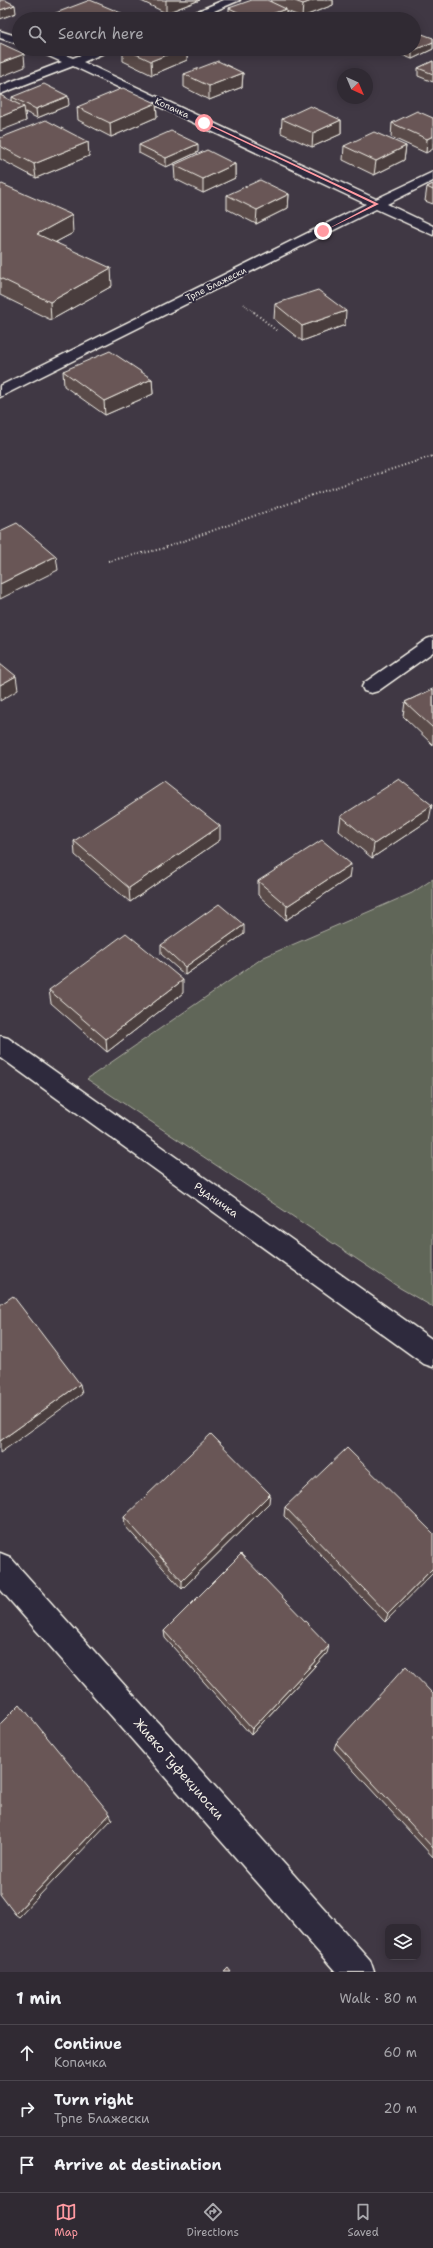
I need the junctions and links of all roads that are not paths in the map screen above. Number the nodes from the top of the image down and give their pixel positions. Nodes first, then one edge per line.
1 (234, 0) edge
2 (203, 12) edge
3 (0, 34) edge
4 (12, 38) edge
5 (58, 56) edge
6 (89, 56) edge
7 (73, 62) junction
8 (0, 90) edge
9 (433, 176) edge
10 (377, 204) junction
11 (433, 231) edge
12 (0, 392) edge
13 (433, 643) edge
14 (371, 687) dead end
15 (0, 1045) edge
16 (433, 1355) edge
17 (0, 1567) edge
18 (358, 1972) edge

1 - 2 street
3 - 4 street
5 - 7 street, Копачка
6 - 7 street
7 - 8 street
7 - 10 street, Копачка
9 - 10 street, Трпе Блажески
10 - 11 street, Копачка
10 - 12 street, Трпе Блажески
13 - 14 street
15 - 16 street, Рудничка
17 - 18 street, Живко Туфекџиоски

